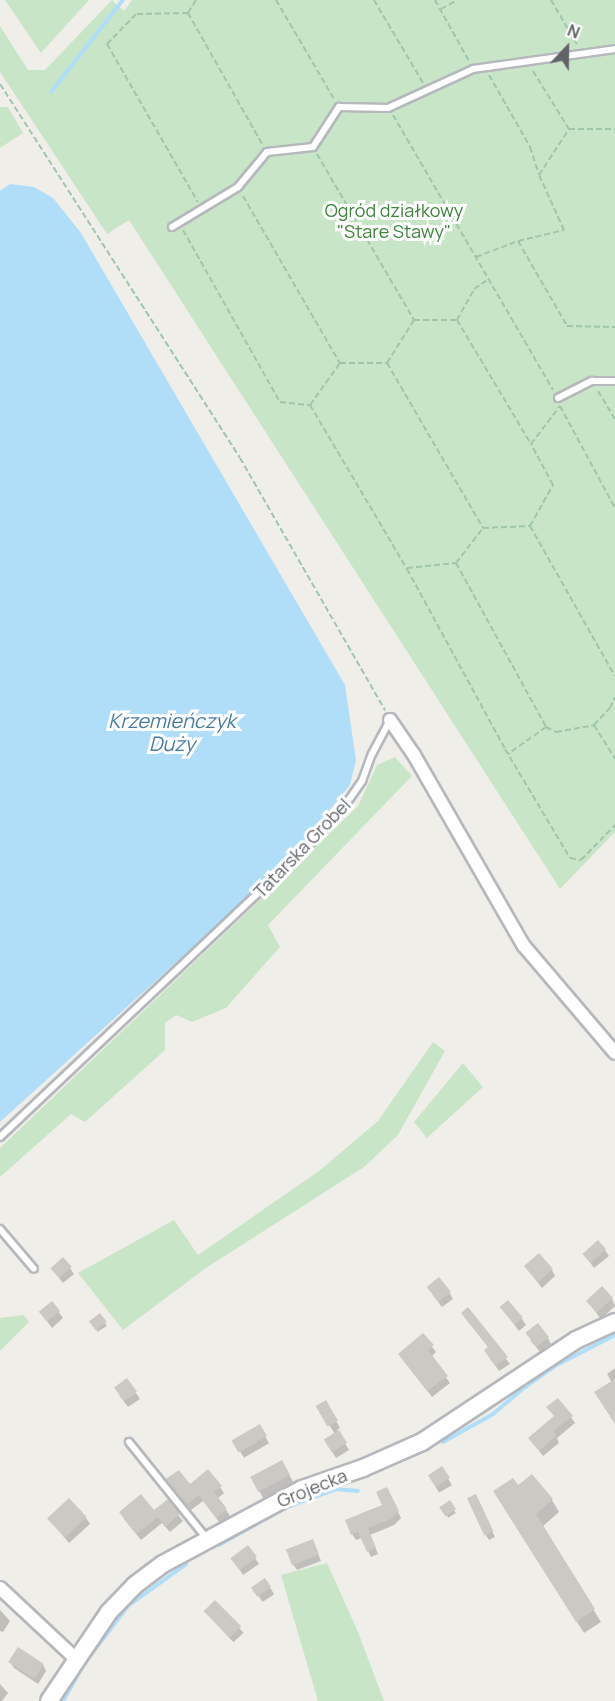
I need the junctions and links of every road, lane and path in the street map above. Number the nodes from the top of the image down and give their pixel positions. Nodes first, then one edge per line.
1 (196, 0) edge
2 (276, 0) edge
3 (375, 0) edge
4 (435, 0) edge
5 (457, 0) edge
6 (551, 0) edge
7 (441, 10) junction
8 (188, 13) junction
9 (615, 49) edge
10 (582, 53) junction
11 (527, 61) junction
12 (484, 67) junction
13 (473, 69) junction
14 (0, 84) edge
15 (426, 88) junction
16 (339, 107) junction
17 (388, 108) junction
18 (569, 129) junction
19 (615, 129) edge
20 (313, 147) junction
21 (267, 152) junction
22 (539, 176) junction
23 (238, 187) junction
24 (202, 209) junction
25 (179, 222) junction
26 (172, 227) dead end
27 (518, 241) junction
28 (476, 257) junction
29 (489, 279) junction
30 (414, 320) junction
31 (458, 320) junction
32 (615, 327) edge
33 (340, 363) junction
34 (387, 363) junction
35 (592, 381) junction
36 (615, 381) edge
37 (558, 398) junction
38 (310, 405) junction
39 (560, 406) junction
40 (615, 419) edge
41 (531, 444) junction
42 (615, 508) edge
43 (530, 526) junction
44 (483, 528) junction
45 (456, 563) junction
46 (406, 569) junction
47 (615, 676) edge
48 (615, 697) edge
49 (390, 720) junction
50 (594, 725) junction
51 (546, 727) junction
52 (508, 754) junction
53 (615, 759) edge
54 (615, 825) edge
55 (615, 1053) edge
56 (0, 1137) edge
57 (0, 1229) edge
58 (34, 1269) dead end
59 (615, 1322) edge
60 (129, 1442) dead end
61 (207, 1539) junction
62 (0, 1588) edge
63 (77, 1660) junction
64 (49, 1701) edge

1 - 8 path
2 - 16 path
3 - 15 path
4 - 7 path
5 - 7 path
6 - 10 path
7 - 13 path
8 - 21 path
8 - 24 path
9 - 10 lane
10 - 11 lane
11 - 12 lane
11 - 18 path
12 - 13 lane
12 - 22 path
13 - 15 lane
14 - 49 path
15 - 17 lane
16 - 17 lane
16 - 20 lane
17 - 28 path
18 - 19 path
18 - 22 path
20 - 21 lane
20 - 30 path
21 - 23 lane
22 - 27 path
23 - 24 lane
23 - 33 path
24 - 25 lane
25 - 26 lane
25 - 38 path
27 - 28 path
27 - 32 path
28 - 29 path
29 - 31 path
29 - 37 path
30 - 31 path
30 - 34 path
31 - 41 path
33 - 34 path
33 - 38 path
34 - 44 path
35 - 36 lane
35 - 37 lane
35 - 40 path
37 - 39 path
38 - 46 path
39 - 41 path
39 - 42 path
41 - 43 path
43 - 44 path
43 - 47 path
44 - 45 path
45 - 46 path
45 - 51 path
46 - 52 path
48 - 50 path
49 - 55 street
49 - 56 lane, Tatarska Grobel
50 - 51 path
50 - 53 path
51 - 52 path
52 - 54 path
57 - 58 lane
59 - 61 street, Grojecka
60 - 61 lane
61 - 63 street, Grojecka
62 - 63 street
63 - 64 street, Grojecka

